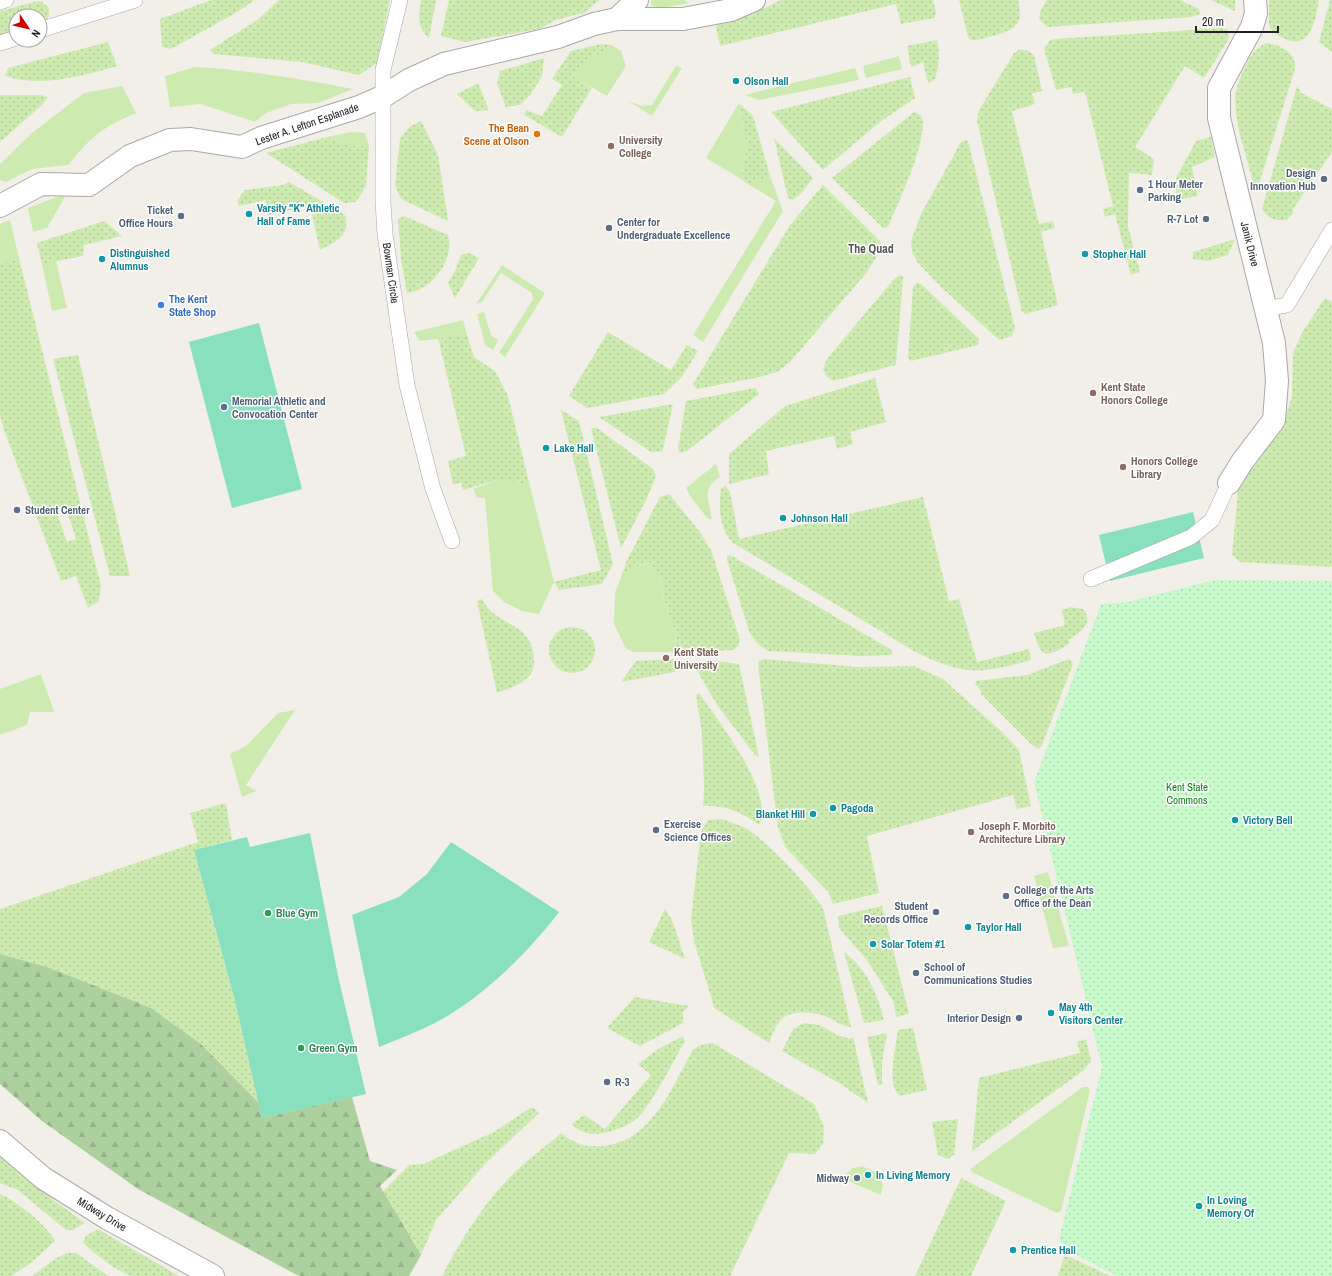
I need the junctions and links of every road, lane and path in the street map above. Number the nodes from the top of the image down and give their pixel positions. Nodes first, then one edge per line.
1 (6, 0) edge
2 (135, 0) edge
3 (400, 0) edge
4 (637, 0) edge
5 (754, 0) edge
6 (1255, 0) edge
7 (0, 2) edge
8 (617, 19) junction
9 (48, 27) edge
10 (384, 96) junction
11 (0, 206) edge
12 (1332, 230) edge
13 (1266, 309) junction
14 (1229, 483) joint
15 (452, 541) dead end
16 (1091, 579) dead end
17 (0, 1141) edge
18 (213, 1276) edge

1 - 7 lane
2 - 9 lane
3 - 10 lane, Bowman Circle
4 - 8 street
5 - 8 street, Lester A. Lefton Esplanade
6 - 13 street, Janik Drive
8 - 10 street, Lester A. Lefton Esplanade
10 - 11 street, Lester A. Lefton Esplanade
10 - 15 lane, Bowman Circle
12 - 13 lane
13 - 14 street, Janik Drive
14 - 16 lane
17 - 18 street, Midway Drive

